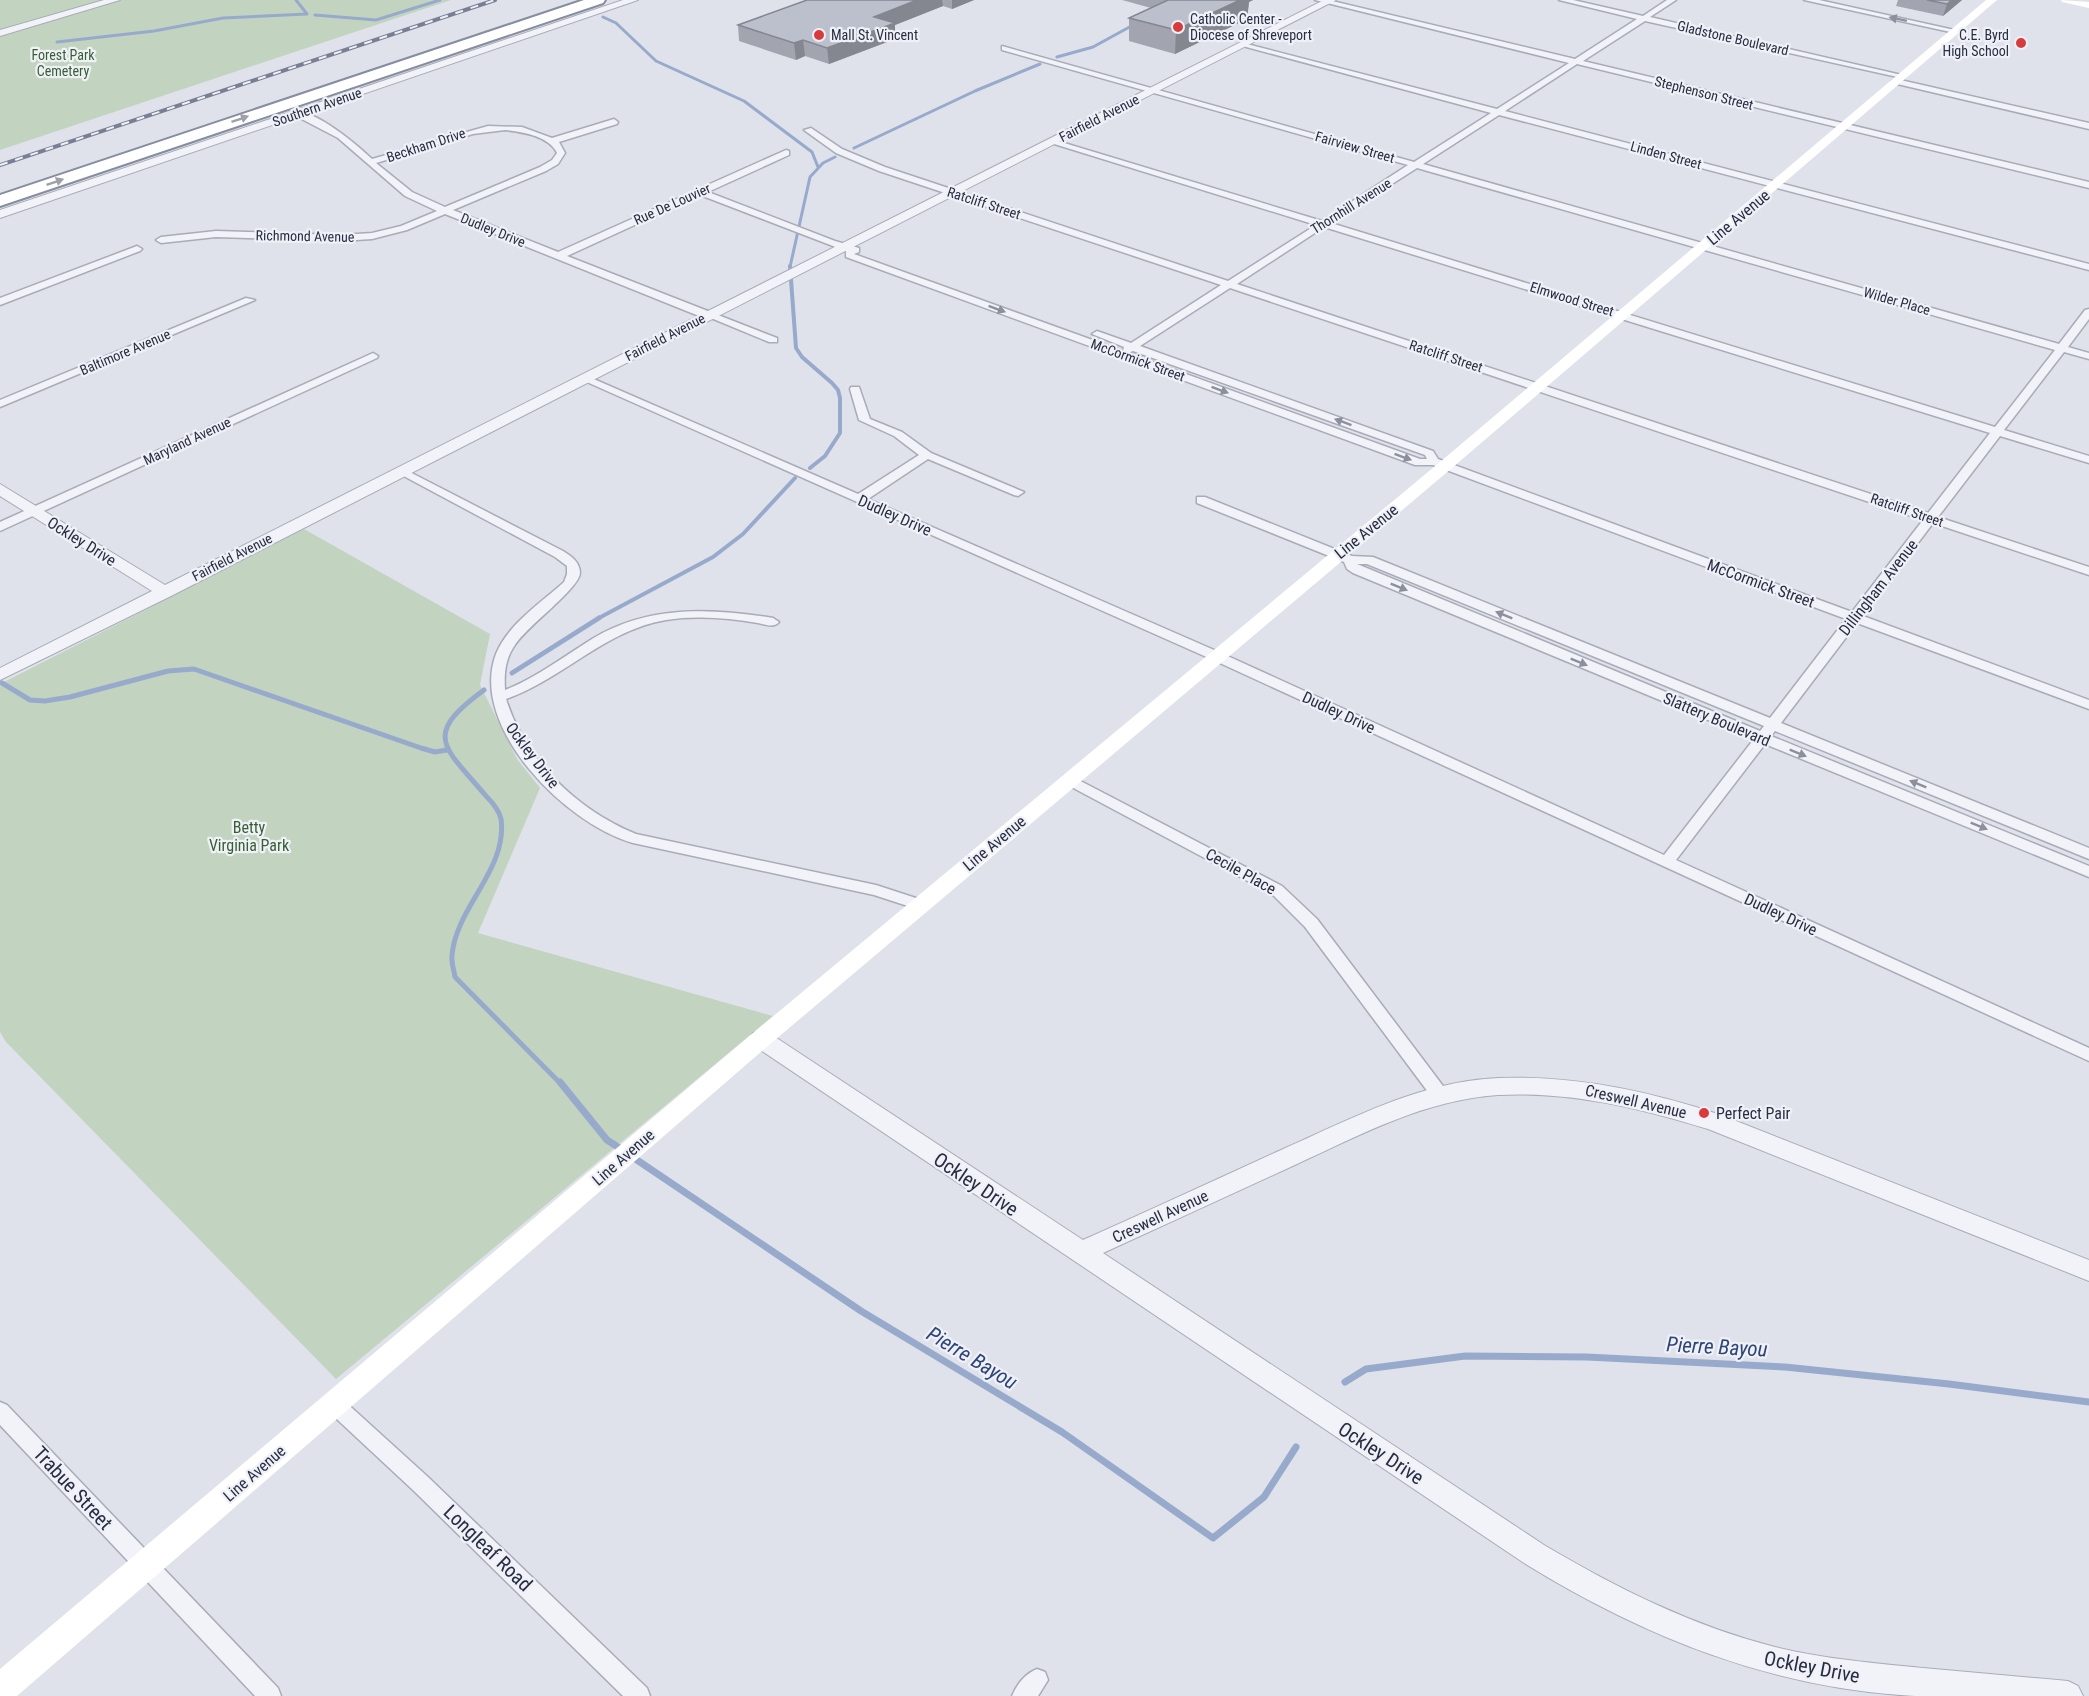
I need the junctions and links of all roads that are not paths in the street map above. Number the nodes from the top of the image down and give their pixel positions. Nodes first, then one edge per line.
1 (115, 0) edge
2 (550, 0) edge
3 (598, 0) edge
4 (633, 0) edge
5 (1563, 0) edge
6 (1672, 0) edge
7 (1808, 0) edge
8 (1992, 0) edge
9 (2066, 0) edge
10 (1326, 1) edge
11 (2089, 5) edge
12 (1644, 18) junction
13 (473, 25) dead end
14 (1955, 31) junction
15 (0, 33) edge
16 (1243, 45) junction
17 (1005, 48) dead end
18 (1575, 62) junction
19 (1899, 79) junction
20 (1154, 90) junction
21 (1498, 111) junction
22 (297, 113) junction
23 (614, 122) dead end
24 (1844, 126) junction
25 (2089, 126) edge
26 (808, 130) dead end
27 (552, 141) junction
28 (1054, 141) junction
29 (786, 153) dead end
30 (370, 162) junction
31 (1417, 165) junction
32 (1777, 184) junction
33 (2089, 185) edge
34 (952, 193) junction
35 (695, 194) junction
36 (0, 201) edge
37 (444, 210) junction
38 (0, 214) edge
39 (1323, 223) junction
40 (161, 240) dead end
41 (1705, 245) junction
42 (137, 249) dead end
43 (847, 249) junction
44 (558, 256) junction
45 (2089, 267) edge
46 (1228, 284) junction
47 (980, 292) junction
48 (969, 299) junction
49 (250, 300) dead end
50 (0, 302) edge
51 (2089, 312) edge
52 (709, 315) junction
53 (1623, 315) junction
54 (773, 340) dead end
55 (1132, 347) junction
56 (2061, 348) junction
57 (1121, 354) junction
58 (373, 356) dead end
59 (2089, 356) edge
60 (585, 379) junction
61 (1539, 386) junction
62 (855, 389) dead end
63 (1284, 401) junction
64 (0, 404) edge
65 (1273, 409) junction
66 (1997, 432) junction
67 (927, 455) junction
68 (2089, 460) edge
69 (1440, 463) junction
70 (402, 471) junction
71 (0, 489) edge
72 (1018, 492) dead end
73 (859, 499) junction
74 (1201, 500) dead end
75 (35, 511) junction
76 (1931, 518) junction
77 (0, 527) edge
78 (1344, 557) junction
79 (2089, 571) edge
80 (165, 592) junction
81 (1853, 617) junction
82 (773, 622) dead end
83 (1216, 656) junction
84 (0, 675) edge
85 (497, 697) junction
86 (2089, 705) edge
87 (1772, 725) junction
88 (1762, 738) junction
89 (1069, 780) junction
90 (2089, 854) edge
91 (1667, 862) junction
92 (2089, 872) edge
93 (920, 905) junction
94 (761, 1040) junction
95 (2089, 1055) edge
96 (1440, 1095) junction
97 (1079, 1253) junction
98 (2089, 1271) edge
99 (334, 1404) junction
100 (0, 1411) edge
101 (145, 1566) junction
102 (1872, 1687) edge
103 (0, 1690) edge
104 (270, 1696) edge
105 (639, 1696) edge
106 (2068, 1696) edge

1 - 15 street
2 - 13 highway
36 -> 3 highway
4 - 22 street, Southern Avenue
5 - 12 street, Gladstone Boulevard
6 - 12 street, Thornhill Avenue
14 -> 7 street
8 - 14 main road, Line Avenue
9 - 11 main road
10 - 16 street, Fairfield Avenue
10 - 18 street, Stephenson Street
12 - 18 street, Thornhill Avenue
12 - 19 street, Gladstone Boulevard
14 - 19 main road, Line Avenue
16 - 20 street, Fairfield Avenue
16 - 21 street, Linden Street
17 - 20 street, Fairview Street
18 - 21 street, Thornhill Avenue
18 - 24 street, Stephenson Street
19 - 24 main road, Line Avenue
19 - 25 street, Gladstone Boulevard
20 - 28 street, Fairfield Avenue
20 - 31 street, Fairview Street
21 - 31 street, Thornhill Avenue
21 - 32 street, Linden Street
22 - 30 street, Dudley Drive
22 - 38 street, Southern Avenue
23 - 27 street
24 - 32 main road, Line Avenue
24 - 33 street, Stephenson Street
26 - 34 street, Ratcliff Street
27 - 30 street, Beckham Drive
27 - 37 street
28 - 34 street, Fairfield Avenue
28 - 39 street, Elmwood Street
29 - 35 street, Rue De Louvier
30 - 37 street, Dudley Drive
31 - 39 street, Thornhill Avenue
31 - 41 street, Fairview Street
32 - 41 main road, Line Avenue
32 - 45 street, Linden Street
34 - 43 street, Fairfield Avenue
34 - 46 street, Ratcliff Street
35 - 43 street
35 - 44 street, Rue De Louvier
37 - 40 street, Richmond Avenue
37 - 44 street, Dudley Drive
39 - 46 street, Thornhill Avenue
39 - 53 street, Elmwood Street
41 - 53 main road, Line Avenue
41 - 56 street, Wilder Place
42 - 50 street
43 - 47 street, McCormick Street
43 - 48 street, McCormick Street
43 - 52 street, Fairfield Avenue
44 - 52 street, Dudley Drive
46 - 55 street, Thornhill Avenue
46 - 61 street, Ratcliff Street
47 - 48 street
47 - 55 street, McCormick Street
48 -> 57 street, McCormick Street
49 - 64 street, Baltimore Avenue
51 - 56 street, Dillingham Avenue
52 - 54 street, Dudley Drive
52 - 60 street, Fairfield Avenue
53 - 61 main road, Line Avenue
53 - 66 street, Elmwood Street
55 - 57 street, Thornhill Avenue
55 - 63 street, McCormick Street
56 - 59 street, Wilder Place
56 - 66 street, Dillingham Avenue
57 -> 65 street, McCormick Street
58 - 75 street, Maryland Avenue
60 - 70 street, Fairfield Avenue
60 - 73 street, Dudley Drive
61 - 69 main road, Line Avenue
61 - 76 street, Ratcliff Street
62 - 67 street
63 - 65 street
69 -> 63 street, McCormick Street
65 -> 69 street, McCormick Street
66 - 68 street, Elmwood Street
66 - 76 street, Dillingham Avenue
67 - 72 street
67 - 73 street
69 - 78 main road, Line Avenue
69 - 81 street, McCormick Street
70 - 80 street, Fairfield Avenue
70 - 85 street, Ockley Drive
71 - 75 street, Ockley Drive
73 - 83 street, Dudley Drive
74 - 78 street, Slattery Boulevard
75 - 77 street, Maryland Avenue
75 - 80 street, Ockley Drive
76 - 79 street, Ratcliff Street
76 - 81 street, Dillingham Avenue
78 - 83 main road, Line Avenue
87 -> 78 street, Slattery Boulevard
78 -> 88 street, Slattery Boulevard
80 - 84 street, Fairfield Avenue
81 - 86 street, McCormick Street
81 - 87 street, Dillingham Avenue
82 - 85 street
83 - 89 main road, Line Avenue
83 - 91 street, Dudley Drive
85 - 93 street, Ockley Drive
87 - 88 street, Dillingham Avenue
90 -> 87 street, Slattery Boulevard
88 - 91 street, Dillingham Avenue
88 -> 92 street, Slattery Boulevard
89 - 93 main road, Line Avenue
89 - 96 street, Cecile Place
91 - 95 street, Dudley Drive
93 - 94 main road, Line Avenue
94 - 97 street, Ockley Drive
94 - 99 main road, Line Avenue
96 - 97 street, Creswell Avenue
96 - 98 street, Creswell Avenue
97 - 102 street, Ockley Drive
99 - 101 main road, Line Avenue
99 - 105 street, Longleaf Road
100 - 101 street, Trabue Street
101 - 103 main road, Line Avenue
101 - 104 street, Trabue Street
102 - 106 street, Ockley Drive

